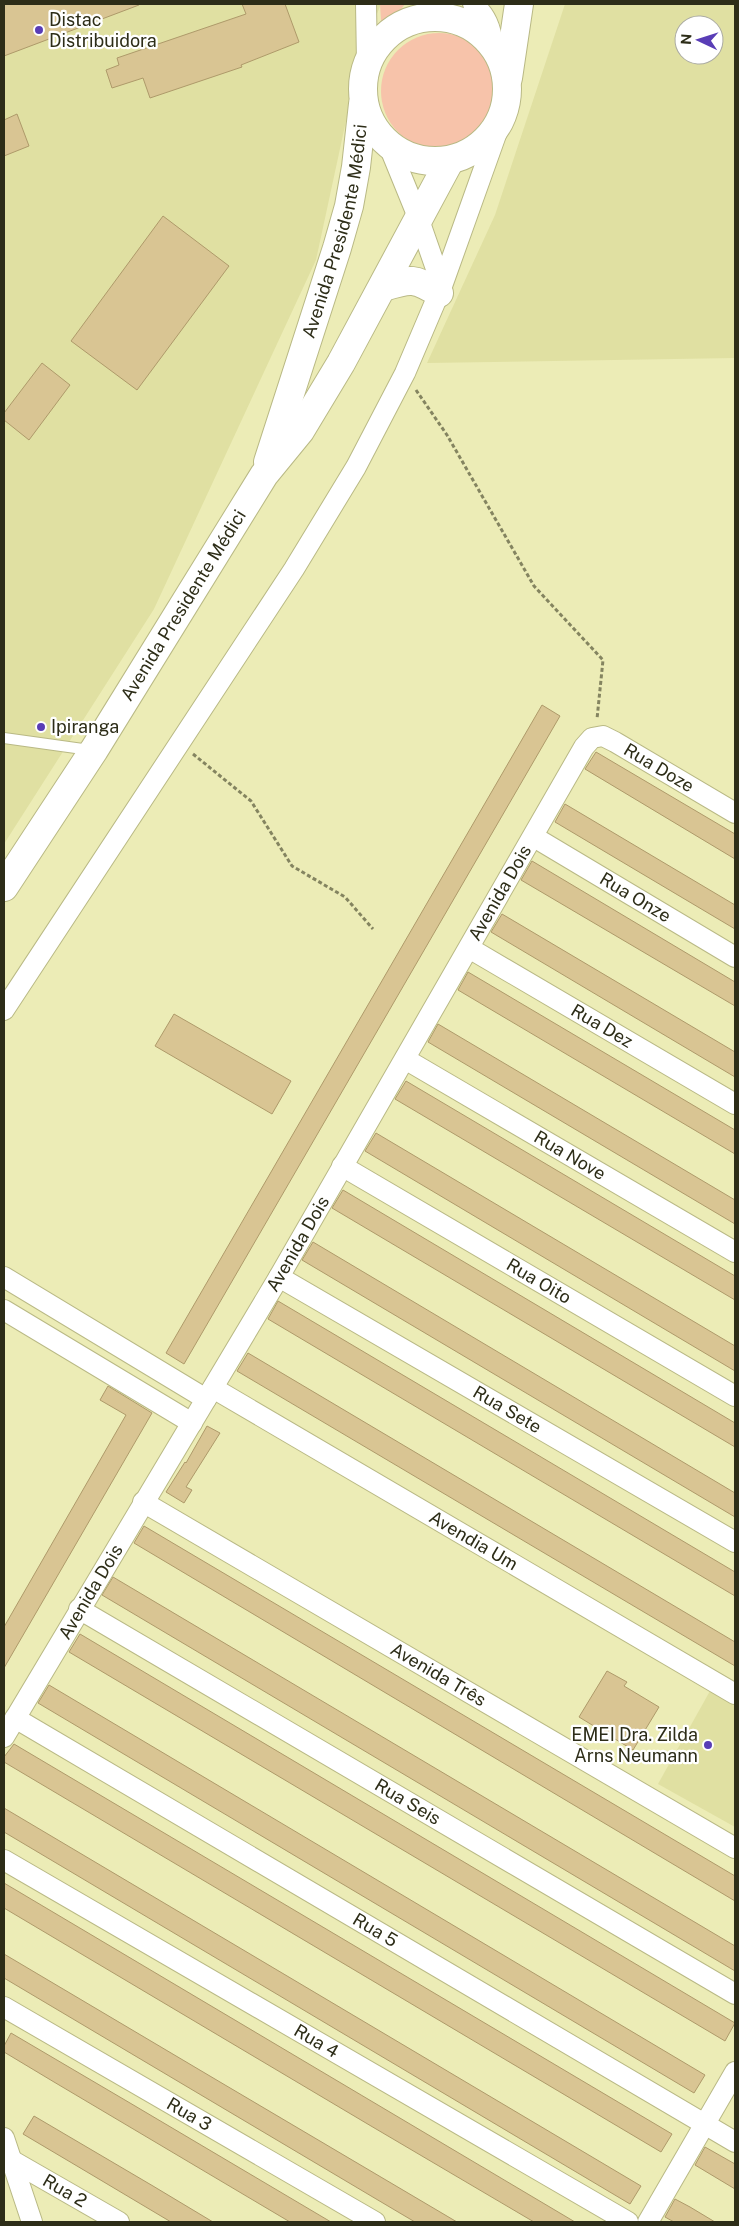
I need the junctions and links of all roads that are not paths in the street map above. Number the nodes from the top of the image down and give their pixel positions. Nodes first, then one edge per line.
1 (366, 4) edge
2 (473, 4) edge
3 (519, 4) edge
4 (414, 12) edge
5 (493, 45) junction
6 (367, 62) junction
7 (507, 79) junction
8 (363, 100) junction
9 (503, 116) junction
10 (389, 146) junction
11 (449, 162) junction
12 (418, 217) junction
13 (383, 287) junction
14 (441, 289) junction
15 (264, 475) junction
16 (4, 738) edge
17 (590, 742) joint
18 (94, 750) junction
19 (735, 814) edge
20 (534, 837) junction
21 (4, 887) edge
22 (470, 948) junction
23 (735, 957) edge
24 (4, 1010) edge
25 (404, 1059) junction
26 (735, 1104) edge
27 (342, 1166) junction
28 (735, 1252) edge
29 (4, 1277) edge
30 (279, 1277) junction
31 (4, 1310) edge
32 (210, 1393) junction
33 (735, 1396) edge
34 (192, 1423) junction
35 (143, 1502) junction
36 (735, 1542) edge
37 (79, 1609) junction
38 (735, 1694) edge
39 (16, 1718) junction
40 (4, 1737) edge
41 (735, 1848) edge
42 (4, 1860) edge
43 (735, 1994) edge
44 (4, 2007) edge
45 (735, 2072) edge
46 (705, 2124) junction
47 (4, 2138) edge
48 (735, 2142) edge
49 (11, 2160) junction
50 (32, 2222) edge
51 (119, 2222) edge
52 (375, 2222) edge
53 (628, 2222) edge
54 (648, 2222) edge

1 - 6 street
2 - 5 street
3 - 7 main road
4 - 5 main road
4 - 6 main road
5 - 7 main road
6 - 8 main road
7 - 9 main road
8 - 10 main road
8 - 15 main road, Avenida Presidente Médici
9 - 11 main road
9 - 14 street
10 - 11 main road
10 - 12 street
11 - 12 main road, Avenida Presidente Médici
12 - 13 main road, Avenida Presidente Médici
12 - 14 street
13 - 14 main road
13 - 15 main road, Avenida Presidente Médici
14 - 24 street
15 - 18 main road, Avenida Presidente Médici
16 - 18 lane
17 - 19 street, Rua Doze
17 - 20 street, Avenida Dois
18 - 21 main road, Avenida Presidente Médici
20 - 22 street, Avenida Dois
20 - 23 street, Rua Onze
22 - 25 street, Avenida Dois
22 - 26 street, Rua Dez
25 - 27 street, Avenida Dois
25 - 28 street, Rua Nove
27 - 30 street, Avenida Dois
27 - 33 street, Rua Oito
29 - 32 street, Avendia Um
30 - 32 street, Avenida Dois
30 - 36 street, Rua Sete
31 - 34 street
32 - 34 street, Avenida Dois
32 - 38 street, Avendia Um
34 - 35 street, Avenida Dois
35 - 37 street, Avenida Dois
35 - 41 street, Avenida Três
37 - 39 street, Avenida Dois
37 - 43 street, Rua Seis
39 - 40 street, Avenida Dois
39 - 46 street, Rua 5
42 - 53 street, Rua 4
44 - 52 street, Rua 3
45 - 46 street
46 - 48 street, Rua 5
46 - 54 street
47 - 49 street
49 - 50 street
49 - 51 street, Rua 2

